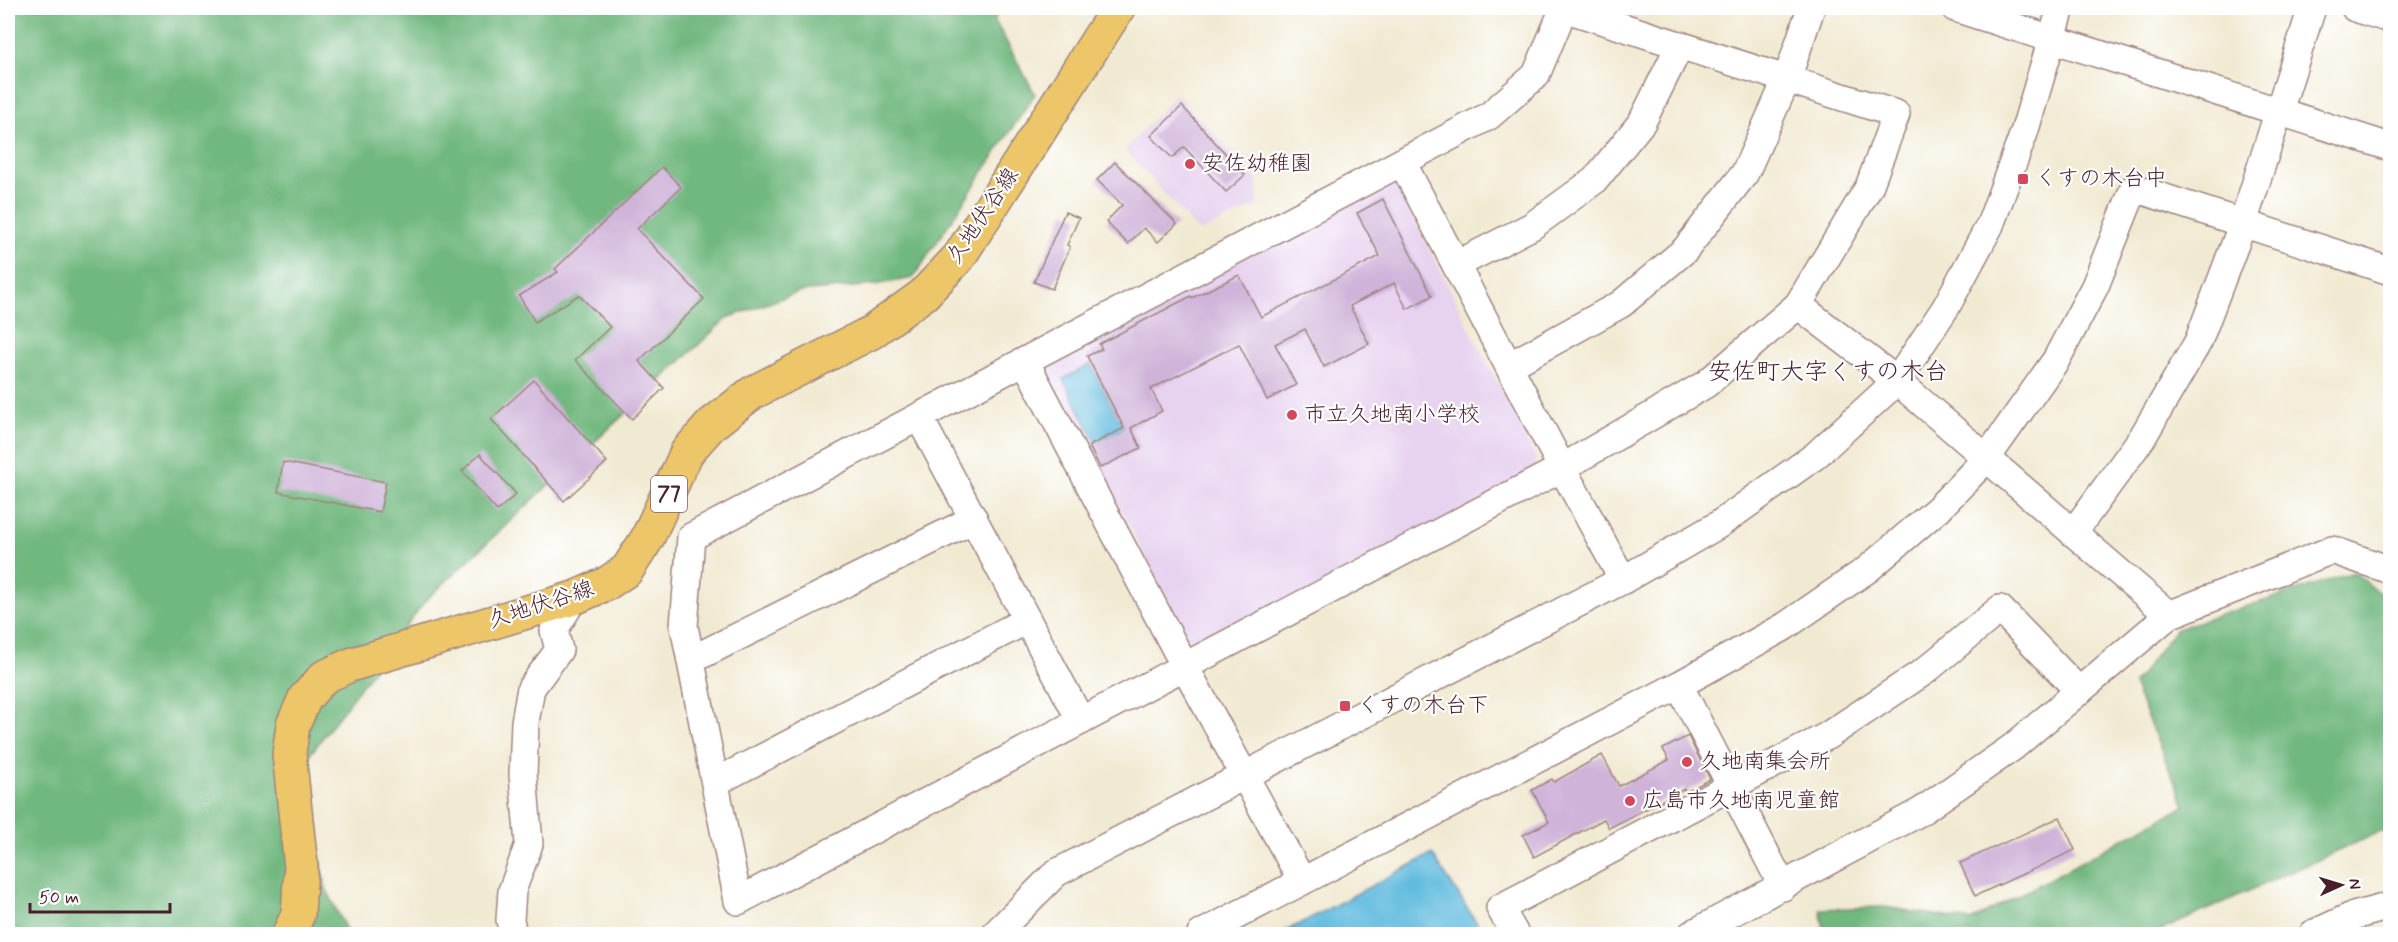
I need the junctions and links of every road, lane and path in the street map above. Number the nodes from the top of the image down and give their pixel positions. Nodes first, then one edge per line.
1 (1118, 8) edge
2 (1564, 8) edge
3 (1811, 8) edge
4 (1955, 8) edge
5 (2061, 8) edge
6 (2312, 8) edge
7 (2355, 8) edge
8 (2391, 19) edge
9 (2051, 38) junction
10 (1680, 45) junction
11 (1787, 79) junction
12 (2278, 111) junction
13 (2391, 147) edge
14 (1402, 162) junction
15 (2243, 224) junction
16 (1456, 265) junction
17 (2391, 271) edge
18 (1798, 305) junction
19 (1025, 361) junction
20 (1509, 366) junction
21 (1897, 381) junction
22 (920, 417) junction
23 (1986, 459) junction
24 (1562, 468) junction
25 (974, 519) junction
26 (2073, 533) junction
27 (2391, 570) edge
28 (1623, 580) junction
29 (574, 598) junction
30 (2169, 615) junction
31 (1027, 620) junction
32 (691, 660) junction
33 (1185, 667) junction
34 (1679, 685) junction
35 (2079, 690) junction
36 (1081, 721) junction
37 (1243, 774) junction
38 (716, 782) junction
39 (1730, 785) junction
40 (1302, 881) junction
41 (1783, 887) junction
42 (2391, 906) edge
43 (289, 934) edge
44 (513, 934) edge
45 (995, 934) edge
46 (1201, 934) edge
47 (1515, 934) edge
48 (1692, 934) edge
49 (2313, 934) edge

1 - 29 main road, 久地伏谷線 / 77
2 - 10 street
2 - 14 street
3 - 11 street
4 - 9 street
5 - 9 street
6 - 12 street
7 - 8 street
9 - 12 street
9 - 21 street
10 - 11 street
10 - 16 street
11 - 18 street
11 - 20 street
12 - 13 street
12 - 15 street
14 - 16 street
14 - 19 street
15 - 17 street
15 - 23 street
15 - 26 street
16 - 20 street
18 - 21 street
18 - 24 street
19 - 22 street
19 - 33 street
20 - 24 street
21 - 23 street
21 - 28 street
22 - 25 street
22 - 32 street
23 - 26 street
23 - 34 street
24 - 28 street
24 - 33 street
25 - 31 street
25 - 32 street
26 - 30 street
27 - 30 street
28 - 37 street
29 - 43 main road, 久地伏谷線 / 77
29 - 44 street
30 - 35 street
31 - 36 street
31 - 38 street
32 - 38 street
33 - 36 street
33 - 37 street
34 - 39 street
34 - 40 street
35 - 39 street
35 - 41 street
36 - 38 street
37 - 40 street
37 - 45 street
39 - 41 street
39 - 47 street
40 - 46 street
41 - 48 street
42 - 49 street

